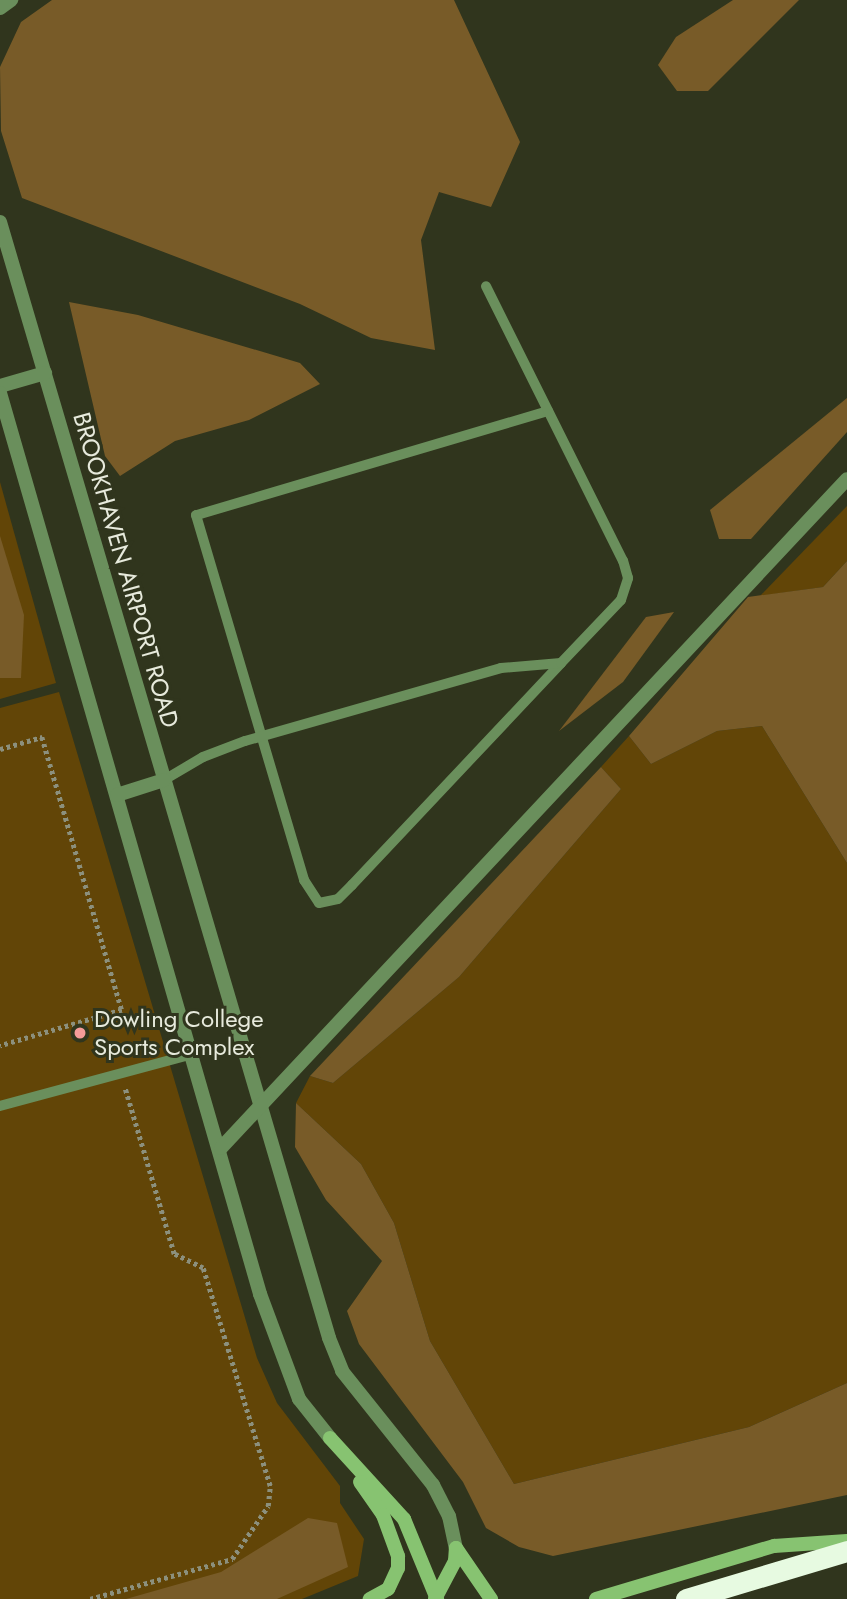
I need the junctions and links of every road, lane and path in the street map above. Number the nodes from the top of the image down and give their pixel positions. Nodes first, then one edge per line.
1 (11, 0) edge
2 (0, 8) edge
3 (0, 222) edge
4 (486, 286) dead end
5 (45, 373) junction
6 (0, 386) edge
7 (0, 393) edge
8 (548, 411) junction
9 (847, 479) edge
10 (561, 663) junction
11 (261, 736) junction
12 (0, 750) edge
13 (164, 780) junction
14 (117, 794) junction
15 (0, 1046) edge
16 (193, 1054) junction
17 (120, 1075) junction
18 (260, 1104) junction
19 (0, 1107) edge
20 (220, 1148) junction
21 (330, 1437) junction
22 (847, 1541) edge
23 (456, 1548) junction
24 (847, 1551) edge
25 (90, 1599) edge
26 (370, 1599) edge
27 (436, 1599) edge
28 (491, 1599) edge
29 (596, 1599) edge
30 (686, 1599) edge

1 - 2 street
3 - 5 street, BROOKHAVEN AIRPORT ROAD
4 - 8 lane
5 - 6 street
5 - 13 street, BROOKHAVEN AIRPORT ROAD
7 - 14 street
8 - 10 lane
8 - 11 lane
9 - 18 street
10 - 11 lane
10 - 11 lane
11 - 13 lane
12 - 15 path
13 - 14 street
13 - 18 street, BROOKHAVEN AIRPORT ROAD
14 - 16 street
16 - 17 lane
16 - 20 street
17 - 19 lane
17 - 25 path
18 - 20 street
18 - 23 street, BROOKHAVEN AIRPORT ROAD
20 - 21 street
21 - 26 street
21 - 27 street
22 - 29 street
23 - 27 street
23 - 28 street
24 - 30 highway

